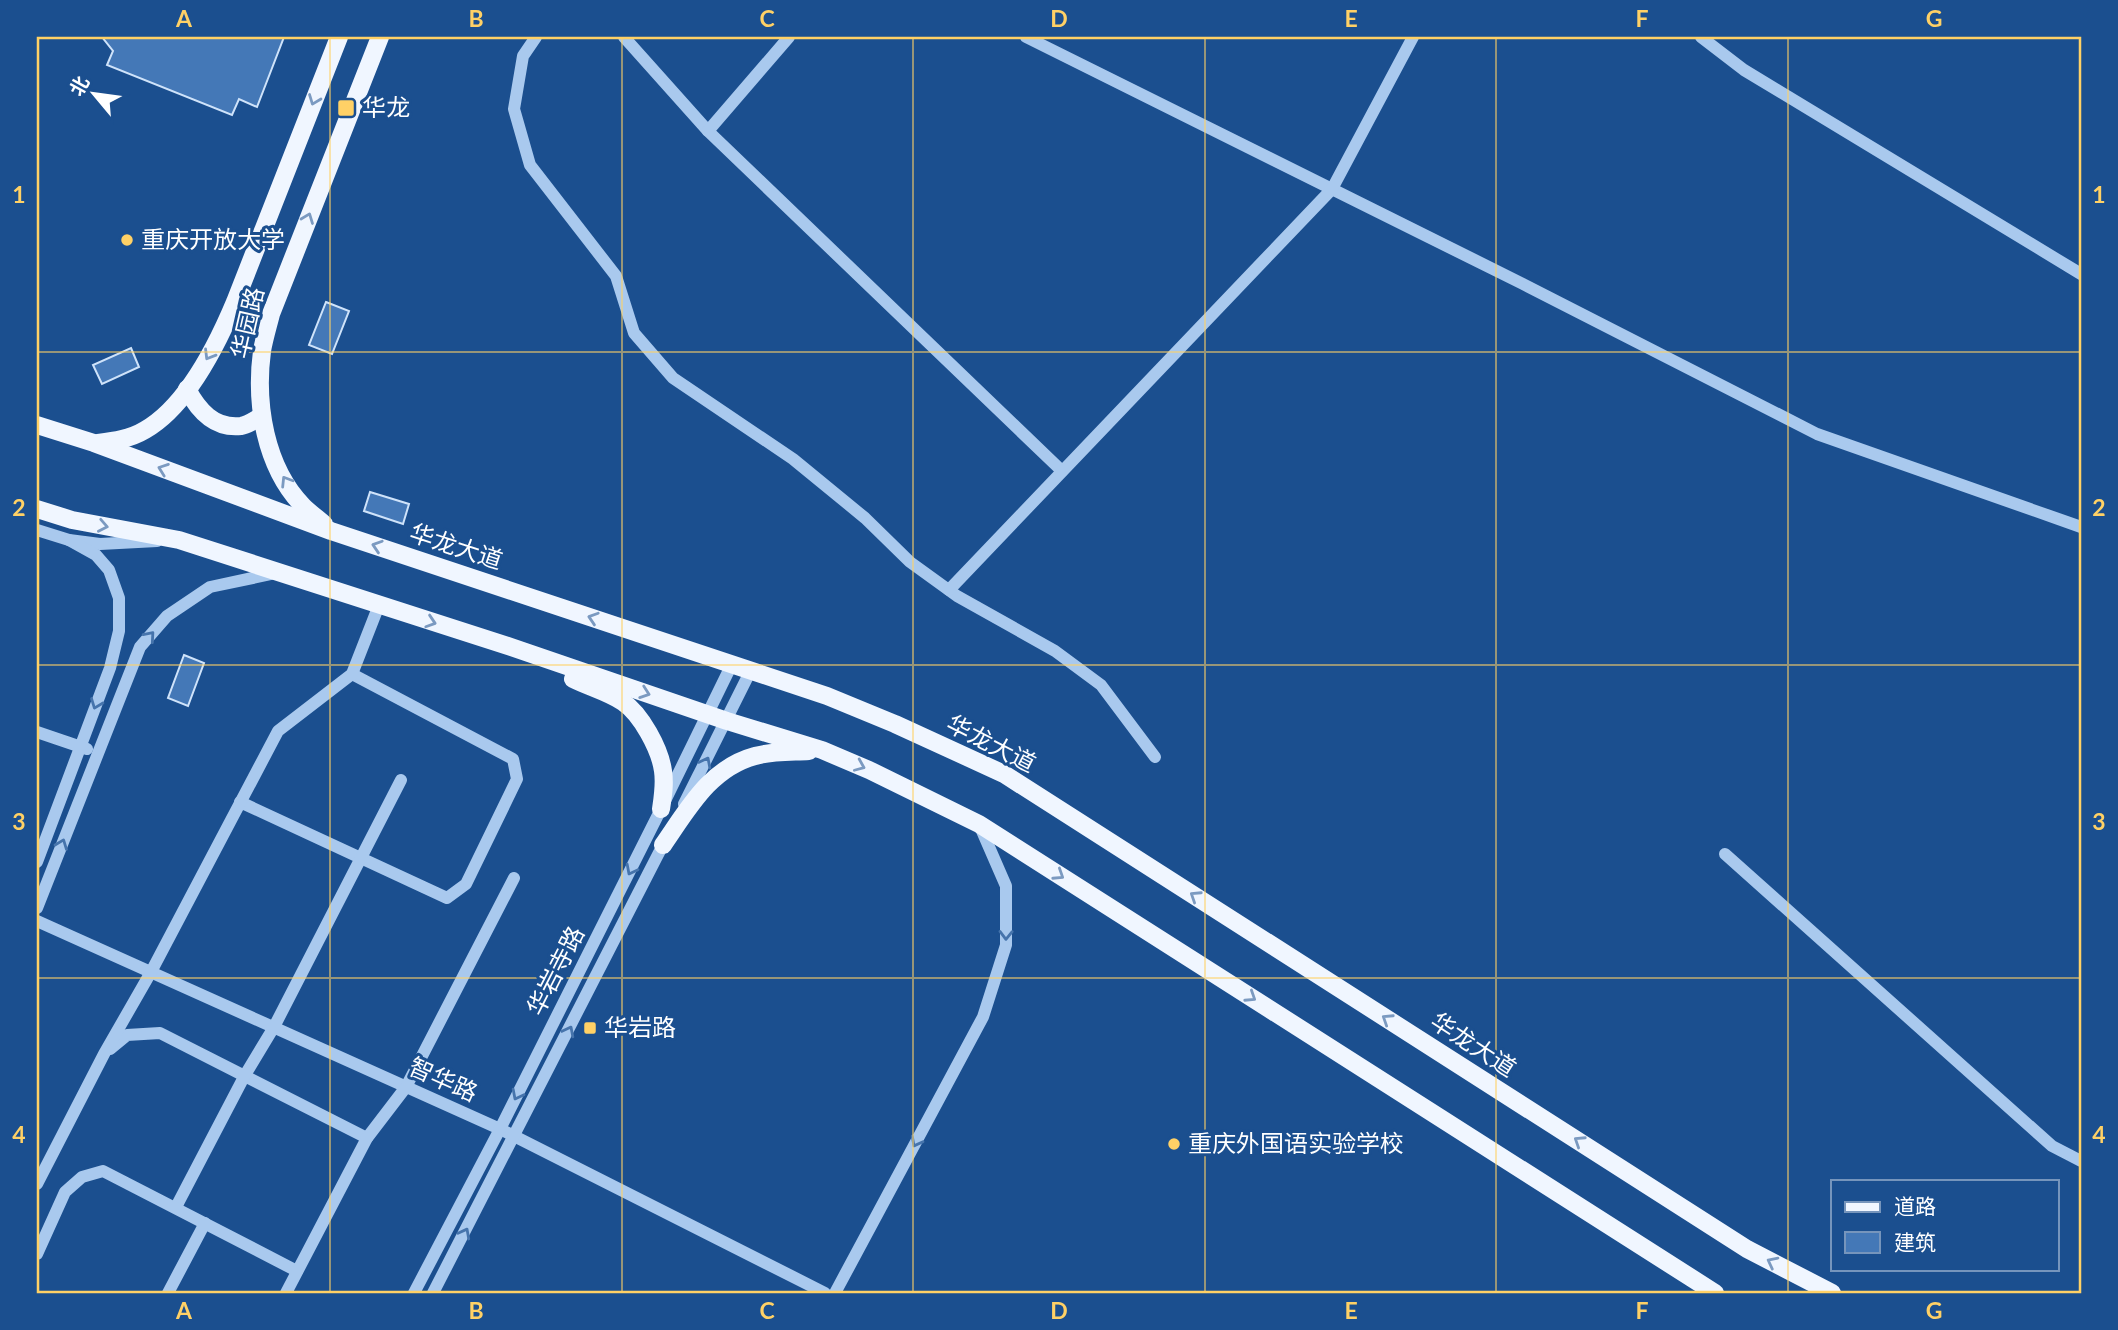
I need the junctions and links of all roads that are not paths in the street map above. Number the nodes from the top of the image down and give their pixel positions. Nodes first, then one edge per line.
1 (339, 37) edge
2 (380, 37) edge
3 (536, 37) edge
4 (624, 37) edge
5 (789, 37) edge
6 (1026, 37) edge
7 (1413, 37) edge
8 (1701, 37) edge
9 (708, 131) junction
10 (1332, 188) junction
11 (2081, 274) edge
12 (187, 389) junction
13 (262, 416) junction
14 (37, 425) edge
15 (94, 443) junction
16 (1062, 471) junction
17 (37, 509) edge
18 (2081, 527) edge
19 (37, 530) edge
20 (331, 531) junction
21 (69, 540) junction
22 (179, 540) junction
23 (279, 572) junction
24 (949, 590) junction
25 (379, 605) junction
26 (511, 647) junction
27 (732, 664) junction
28 (751, 670) junction
29 (352, 674) junction
30 (707, 714) junction
31 (727, 721) junction
32 (37, 732) edge
33 (80, 747) junction
34 (822, 750) junction
35 (98, 752) junction
36 (1155, 757) dead end
37 (401, 780) dead end
38 (240, 802) junction
39 (661, 809) junction
40 (979, 824) junction
41 (663, 845) junction
42 (1725, 854) dead end
43 (361, 857) junction
44 (37, 862) edge
45 (514, 878) dead end
46 (37, 908) edge
47 (37, 921) edge
48 (151, 972) junction
49 (274, 1027) junction
50 (104, 1054) junction
51 (245, 1075) junction
52 (406, 1087) junction
53 (500, 1129) junction
54 (515, 1136) junction
55 (367, 1138) junction
56 (2081, 1161) edge
57 (37, 1184) edge
58 (176, 1207) junction
59 (205, 1223) junction
60 (37, 1254) edge
61 (297, 1271) junction
62 (168, 1293) edge
63 (285, 1293) edge
64 (414, 1293) edge
65 (433, 1293) edge
66 (825, 1293) edge
67 (835, 1293) edge
68 (1715, 1293) edge
69 (1832, 1293) edge

1 -> 12 main road, 华园路
13 -> 2 main road, 华园路
3 - 24 street
4 - 9 street
5 - 9 street
6 - 10 street
7 - 10 street
8 - 11 street
9 - 16 street
10 - 16 street
10 - 18 street
12 - 13 main road
12 - 15 main road, 华园路
20 -> 13 main road, 华园路
14 - 15 main road, 华龙大道
20 -> 15 main road, 华龙大道
16 - 24 street
17 -> 22 main road
19 - 21 street
27 -> 20 main road, 华龙大道
21 - 22 street
21 -> 33 street
22 - 23 main road
23 - 25 main road
35 -> 23 street
24 - 36 street
25 -> 26 main road
25 - 29 street
26 -> 30 main road
26 - 39 main road
27 - 28 main road, 华龙大道
27 - 30 street, 华岩寺路
28 - 31 street, 华岩寺路
69 -> 28 main road, 华龙大道
29 - 38 street
29 - 43 street
30 - 31 main road
30 - 39 street, 华岩寺路
31 - 34 main road
41 -> 31 street, 华岩寺路
32 - 33 street
33 - 35 street
33 - 44 street
34 -> 40 main road
34 - 41 main road
46 -> 35 street
37 - 43 street
38 - 43 street
38 - 48 street
39 -> 53 street, 华岩寺路
40 -> 67 street
40 -> 68 main road
54 -> 41 street, 华岩寺路
42 - 56 street
43 - 49 street
45 - 52 street
47 - 48 street, 智华路
48 - 49 street, 智华路
48 - 50 street
49 - 51 street
49 - 52 street, 智华路
50 - 51 street
50 - 57 street
51 - 55 street
51 - 58 street
52 - 53 street, 智华路
52 - 55 street
53 - 54 street, 智华路
53 - 64 street, 华岩寺路
65 -> 54 street, 华岩寺路
54 - 66 street, 智华路
55 - 61 street
58 - 59 street
58 - 60 street
59 - 61 street
59 - 62 street
61 - 63 street

